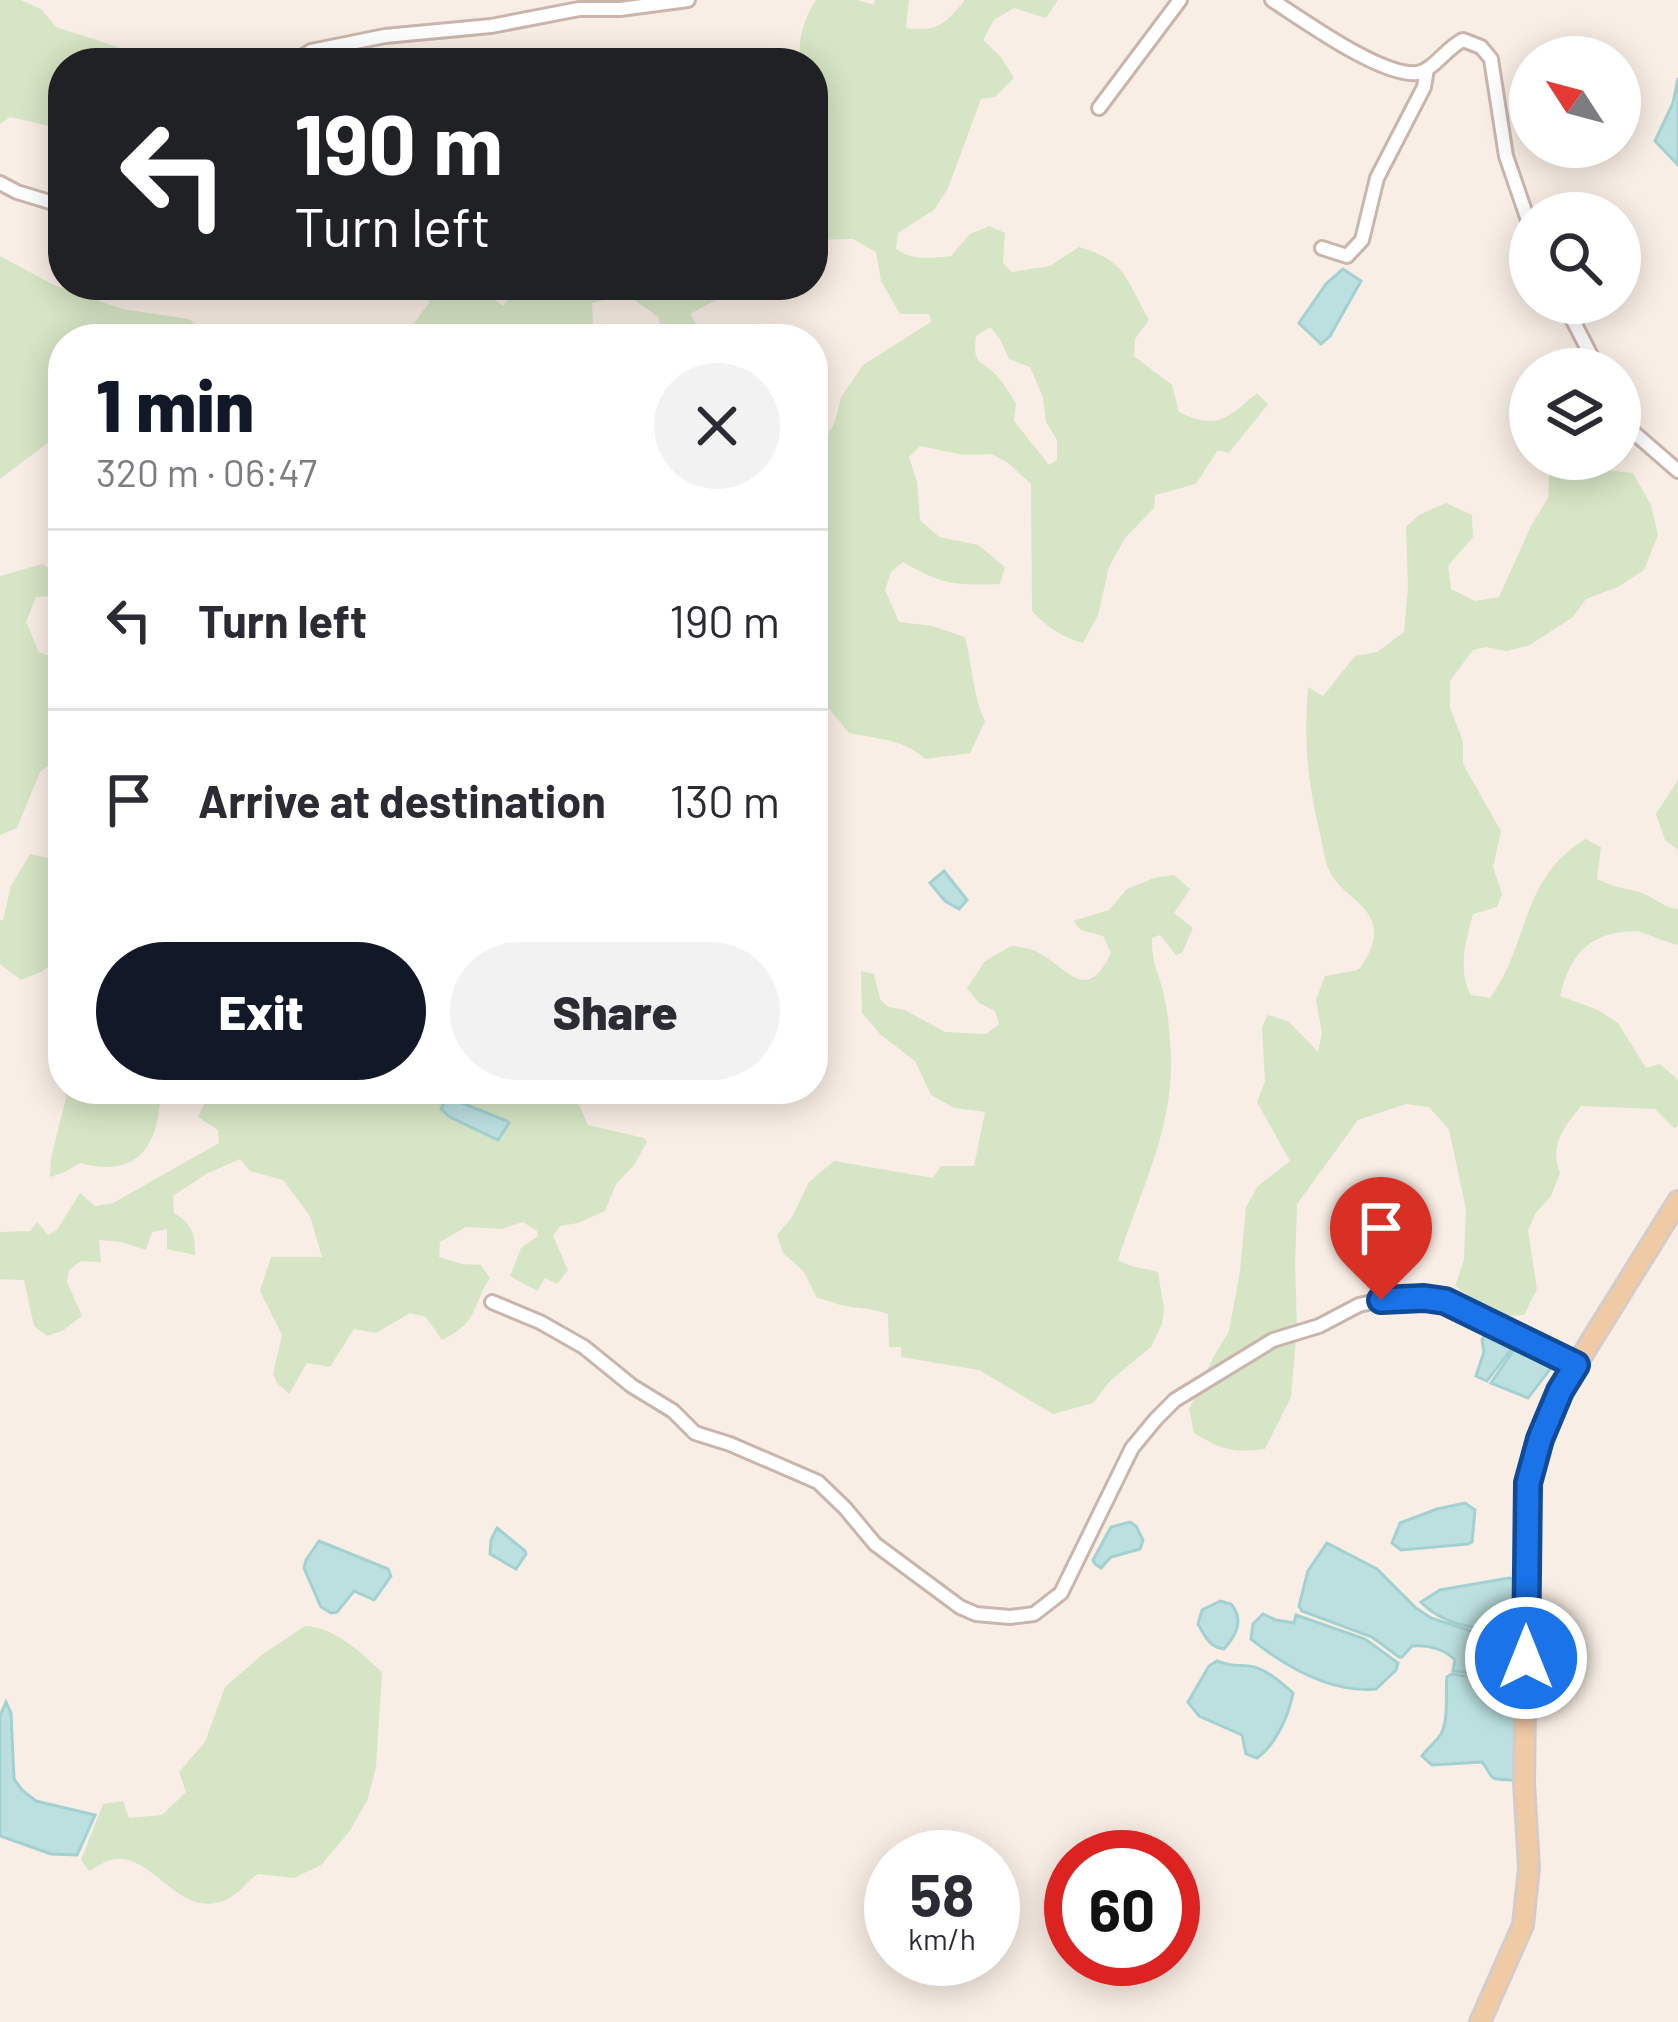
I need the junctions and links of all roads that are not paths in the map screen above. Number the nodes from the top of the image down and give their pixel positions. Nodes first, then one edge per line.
1 (688, 0) edge
2 (1180, 0) edge
3 (1272, 0) edge
4 (326, 48) edge
5 (1427, 69) junction
6 (1100, 108) dead end
7 (0, 183) edge
8 (1517, 192) edge
9 (48, 201) edge
10 (1322, 248) dead end
11 (1641, 439) edge
12 (1678, 471) edge
13 (1678, 1202) edge
14 (492, 1303) dead end
15 (1576, 1365) junction
16 (1480, 2022) edge

1 - 4 street
2 - 6 street
3 - 5 street
5 - 8 street
5 - 10 street
7 - 9 street
11 - 12 street
13 - 15 main road
14 - 15 street
15 - 16 main road

